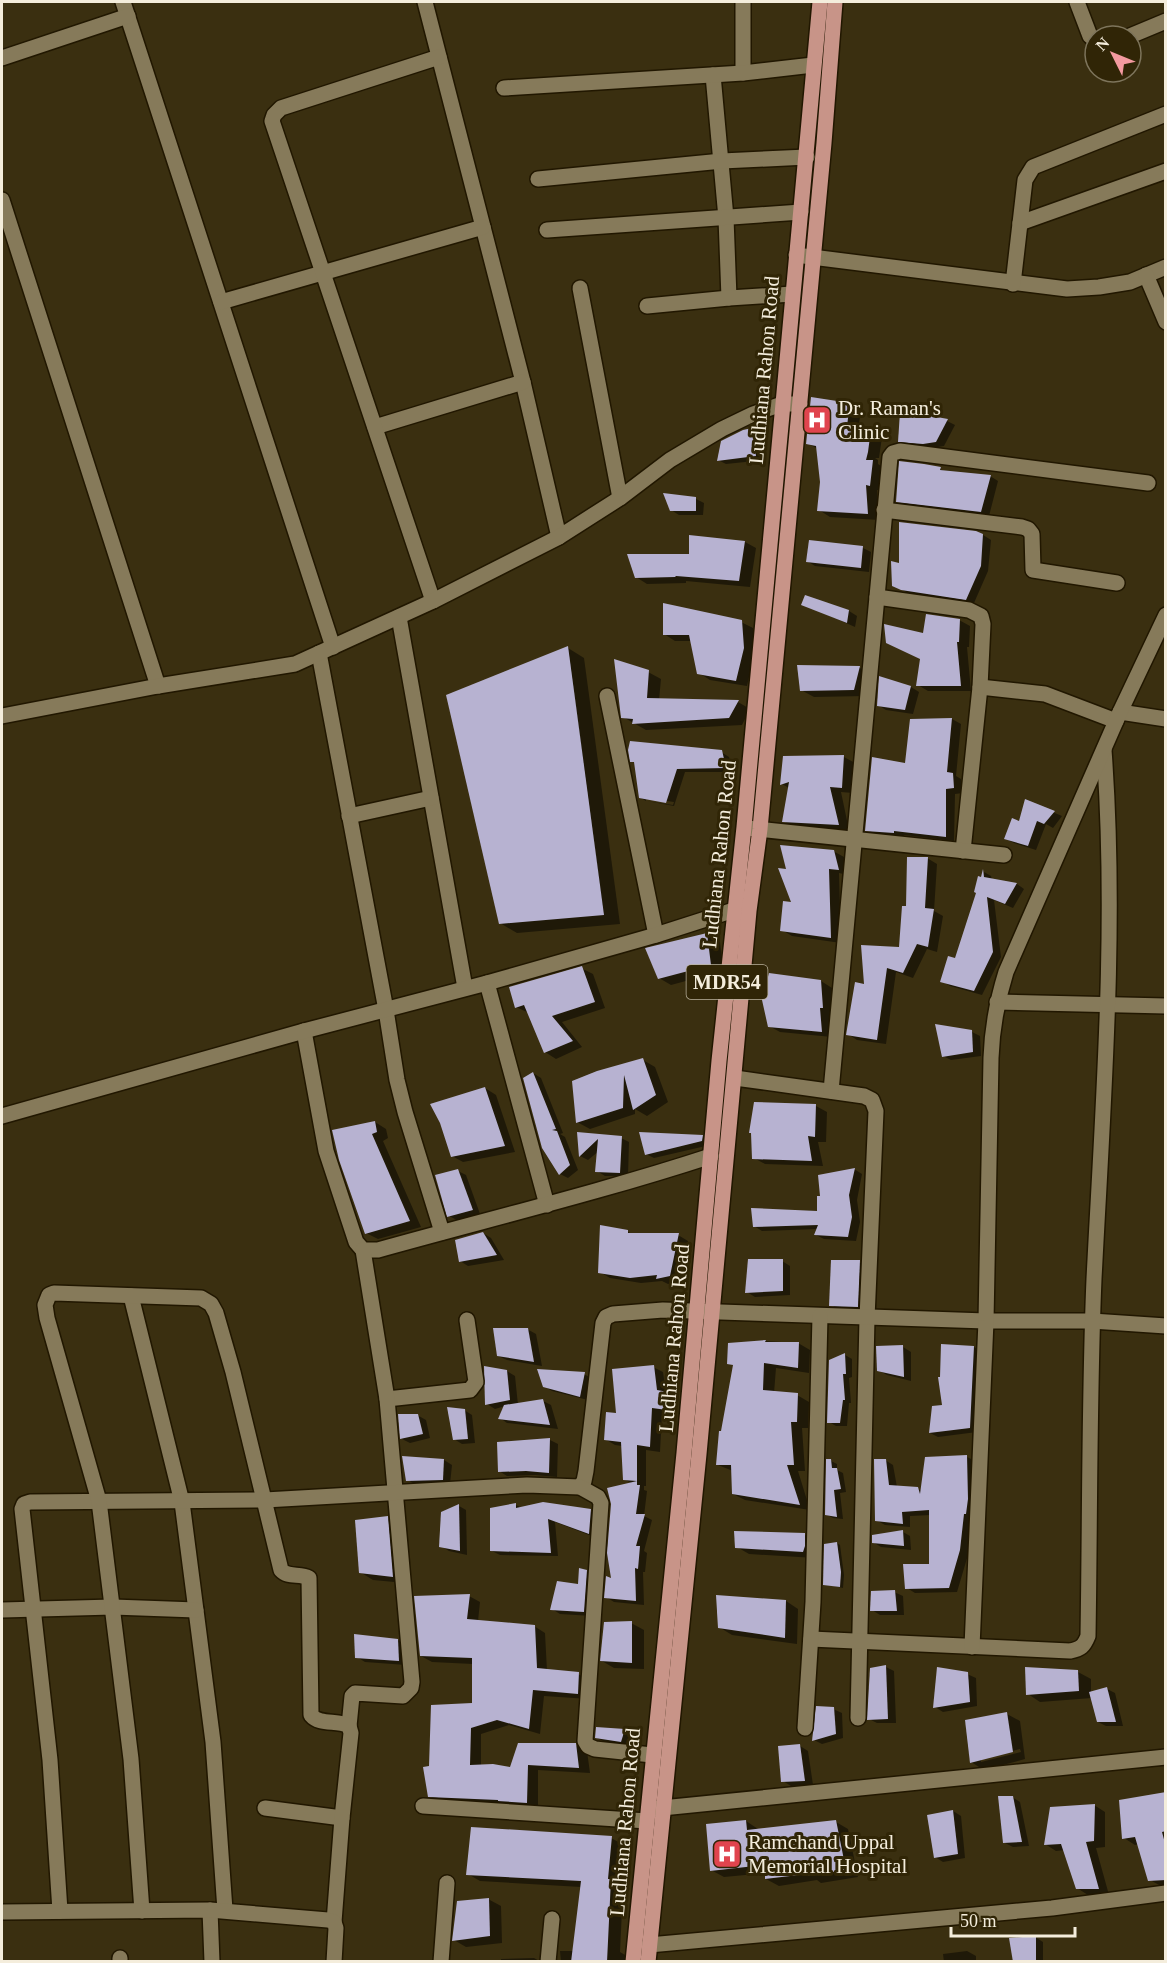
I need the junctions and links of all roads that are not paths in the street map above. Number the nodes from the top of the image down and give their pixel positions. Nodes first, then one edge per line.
1 (425, 2) edge
2 (743, 2) edge
3 (820, 2) edge
4 (835, 2) edge
5 (1077, 2) edge
6 (126, 9) edge
7 (1166, 21) edge
8 (1085, 24) edge
9 (1143, 31) edge
10 (438, 57) junction
11 (2, 58) edge
12 (813, 65) junction
13 (743, 73) junction
14 (713, 75) junction
15 (504, 88) dead end
16 (1166, 114) edge
17 (807, 157) junction
18 (722, 161) junction
19 (1166, 171) edge
20 (538, 178) dead end
21 (2, 200) edge
22 (801, 212) junction
23 (726, 218) junction
24 (1020, 223) junction
25 (483, 227) junction
26 (547, 230) dead end
27 (795, 255) junction
28 (812, 257) junction
29 (1166, 267) edge
30 (323, 272) junction
31 (1146, 275) junction
32 (1013, 284) junction
33 (580, 288) dead end
34 (792, 294) junction
35 (729, 298) junction
36 (221, 302) junction
37 (647, 306) dead end
38 (1166, 322) edge
39 (523, 382) junction
40 (782, 404) junction
41 (800, 404) junction
42 (375, 427) junction
43 (1148, 483) dead end
44 (620, 498) junction
45 (884, 510) junction
46 (559, 537) junction
47 (1117, 583) dead end
48 (877, 597) junction
49 (433, 601) junction
50 (1166, 615) edge
51 (399, 617) junction
52 (326, 650) junction
53 (158, 686) junction
54 (980, 687) junction
55 (607, 696) dead end
56 (2, 716) edge
57 (1118, 717) junction
58 (1166, 719) edge
59 (1104, 750) junction
60 (431, 798) junction
61 (349, 816) junction
62 (752, 828) junction
63 (853, 838) junction
64 (963, 851) junction
65 (1004, 855) dead end
66 (735, 910) junction
67 (656, 935) junction
68 (486, 983) junction
69 (465, 988) junction
70 (997, 1002) junction
71 (1107, 1003) junction
72 (1166, 1005) edge
73 (386, 1011) junction
74 (304, 1030) junction
75 (735, 1077) junction
76 (831, 1091) junction
77 (2, 1116) edge
78 (711, 1156) junction
79 (547, 1205) junction
80 (442, 1232) junction
81 (363, 1250) junction
82 (130, 1296) junction
83 (704, 1312) junction
84 (820, 1316) junction
85 (867, 1318) junction
86 (467, 1320) dead end
87 (986, 1322) junction
88 (1092, 1322) junction
89 (1166, 1326) edge
90 (387, 1399) junction
91 (580, 1487) junction
92 (396, 1493) junction
93 (265, 1500) junction
94 (99, 1501) junction
95 (182, 1502) junction
96 (113, 1607) junction
97 (33, 1608) junction
98 (2, 1610) edge
99 (196, 1610) junction
100 (811, 1639) junction
101 (861, 1642) junction
102 (972, 1647) junction
103 (858, 1718) dead end
104 (349, 1726) junction
105 (805, 1728) dead end
106 (652, 1755) junction
107 (1166, 1757) edge
108 (423, 1806) dead end
109 (265, 1808) dead end
110 (653, 1812) junction
111 (342, 1818) junction
112 (447, 1883) dead end
113 (1166, 1893) edge
114 (217, 1910) junction
115 (60, 1911) junction
116 (142, 1911) junction
117 (2, 1912) edge
118 (552, 1919) dead end
119 (334, 1922) junction
120 (649, 1945) junction
121 (212, 1962) edge
122 (334, 1962) edge
123 (441, 1962) edge
124 (548, 1962) edge
125 (633, 1962) edge
126 (648, 1962) edge

1 - 10 street
2 - 13 street
3 - 12 main road, Ludhiana Rahon Road / MDR54
4 - 28 main road, Ludhiana Rahon Road / MDR54
5 - 8 street
6 - 11 street
6 - 36 street
7 - 9 street
10 - 25 street
10 - 30 street
12 - 13 street
12 - 17 main road, Ludhiana Rahon Road / MDR54
13 - 14 street
14 - 15 street
14 - 18 street
16 - 24 street
17 - 18 street
17 - 22 main road, Ludhiana Rahon Road / MDR54
18 - 20 street
18 - 23 street
19 - 24 street
21 - 53 street
22 - 23 street
22 - 27 main road, Ludhiana Rahon Road / MDR54
23 - 26 street
23 - 35 street
24 - 32 street
25 - 30 street
25 - 39 street
27 - 28 street
27 - 34 main road, Ludhiana Rahon Road / MDR54
28 - 32 street
28 - 41 main road, Ludhiana Rahon Road / MDR54
29 - 31 street
30 - 36 street
30 - 42 street
31 - 32 street
31 - 38 street
33 - 44 street
34 - 35 street
34 - 40 main road, Ludhiana Rahon Road / MDR54
35 - 37 street
36 - 52 street
39 - 42 street
39 - 46 street
40 - 41 street
40 - 44 street
40 - 62 main road, Ludhiana Rahon Road / MDR54
41 - 62 main road, Ludhiana Rahon Road / MDR54
42 - 49 street
43 - 45 street
44 - 46 street
45 - 47 street
45 - 48 street
46 - 49 street
48 - 54 street
48 - 63 street
49 - 51 street
50 - 57 street
51 - 52 street
51 - 60 street
52 - 53 street
52 - 61 street
53 - 56 street
54 - 57 street
54 - 64 street
55 - 67 street
57 - 58 street
57 - 59 street
59 - 70 street
59 - 71 street
60 - 61 street
60 - 69 street
61 - 73 street
62 - 63 street
62 - 66 main road, Ludhiana Rahon Road / MDR54
62 - 75 main road, Ludhiana Rahon Road / MDR54
63 - 64 street
63 - 76 street
64 - 65 street
66 - 67 street
66 - 78 main road, Ludhiana Rahon Road / MDR54
67 - 68 street
68 - 69 street
68 - 79 street
69 - 73 street
70 - 71 street
70 - 87 street
71 - 72 street
71 - 88 street
73 - 74 street
73 - 80 street
74 - 77 street
74 - 81 street
75 - 76 street
75 - 83 main road, Ludhiana Rahon Road / MDR54
76 - 85 street
78 - 79 street
78 - 83 main road, Ludhiana Rahon Road / MDR54
79 - 80 street
80 - 81 street
81 - 90 street
82 - 93 street
82 - 94 street
82 - 95 street
83 - 84 street
83 - 91 street
83 - 106 main road, Ludhiana Rahon Road / MDR54
83 - 110 main road, Ludhiana Rahon Road / MDR54
84 - 85 street
84 - 100 street
85 - 87 street
85 - 101 street
86 - 90 street
87 - 88 street
87 - 102 street
88 - 89 street
88 - 102 street
90 - 92 street
91 - 92 street
91 - 106 street
92 - 93 street
92 - 104 street
93 - 95 street
93 - 104 street
94 - 95 street
94 - 96 street
94 - 97 street
95 - 99 street
96 - 97 street
96 - 99 street
96 - 116 street
97 - 98 street
97 - 115 street
99 - 114 street
100 - 101 street
100 - 105 street
101 - 102 street
101 - 103 street
104 - 111 street
106 - 110 main road, Ludhiana Rahon Road / MDR54
107 - 110 street
108 - 110 street
109 - 111 street
110 - 120 main road, Ludhiana Rahon Road / MDR54
110 - 125 main road, Ludhiana Rahon Road / MDR54
111 - 119 street
112 - 123 street
113 - 120 street
114 - 116 street
114 - 119 street
114 - 121 street
115 - 116 street
115 - 117 street
118 - 124 street
119 - 122 street
120 - 126 main road, Ludhiana Rahon Road / MDR54

